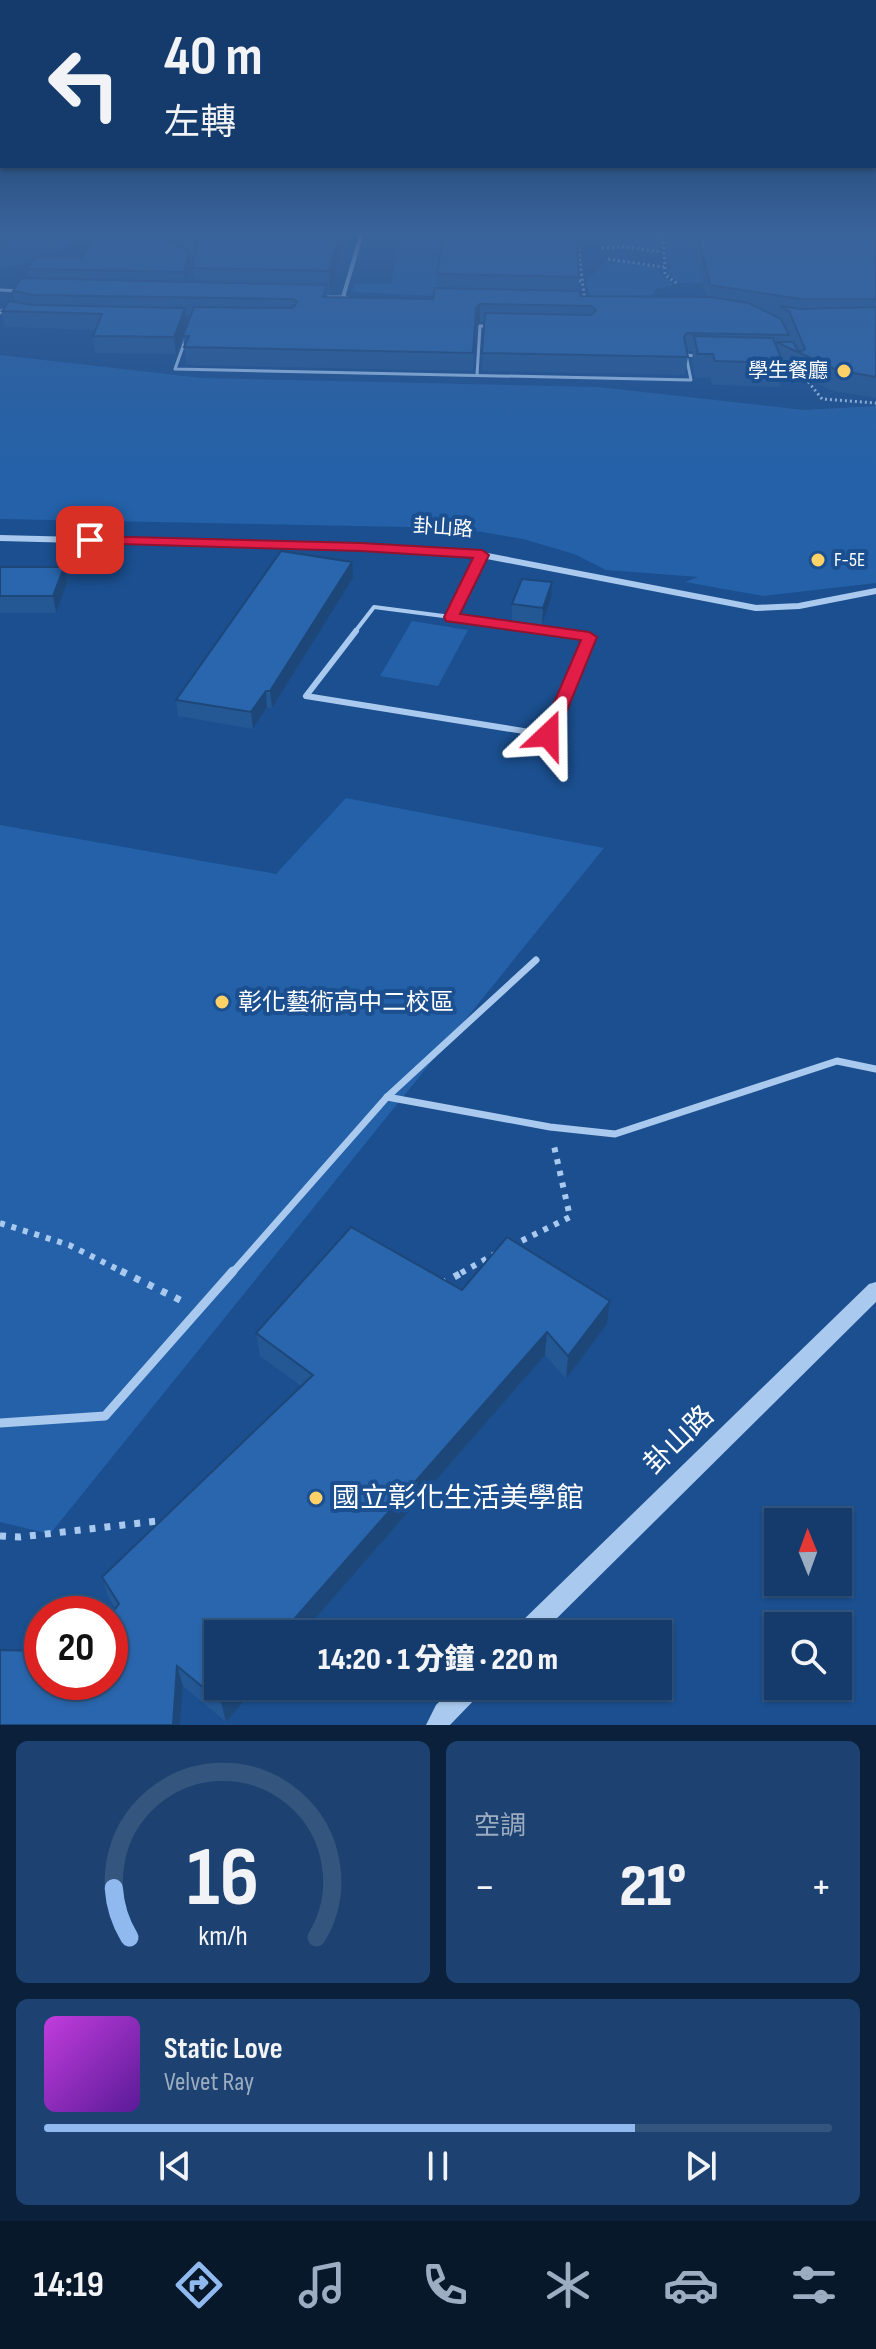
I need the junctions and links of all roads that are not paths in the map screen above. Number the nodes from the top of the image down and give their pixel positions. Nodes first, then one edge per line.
1 (496, 326) edge
2 (188, 332) edge
3 (701, 356) edge
4 (477, 375) junction
5 (0, 538) edge
6 (482, 555) junction
7 (876, 591) edge
8 (451, 617) junction
9 (536, 960) dead end
10 (876, 1069) edge
11 (387, 1097) junction
12 (876, 1290) edge
13 (0, 1423) edge
14 (539, 1620) edge
15 (457, 1700) edge
16 (438, 1725) edge

1 - 4 lane
2 - 4 lane
3 - 4 lane
5 - 6 street, 卦山路
6 - 7 street, 卦山路
6 - 8 lane
8 - 8 lane
9 - 11 lane
10 - 11 lane
11 - 13 lane
12 - 14 street, 卦山路
15 - 16 street

